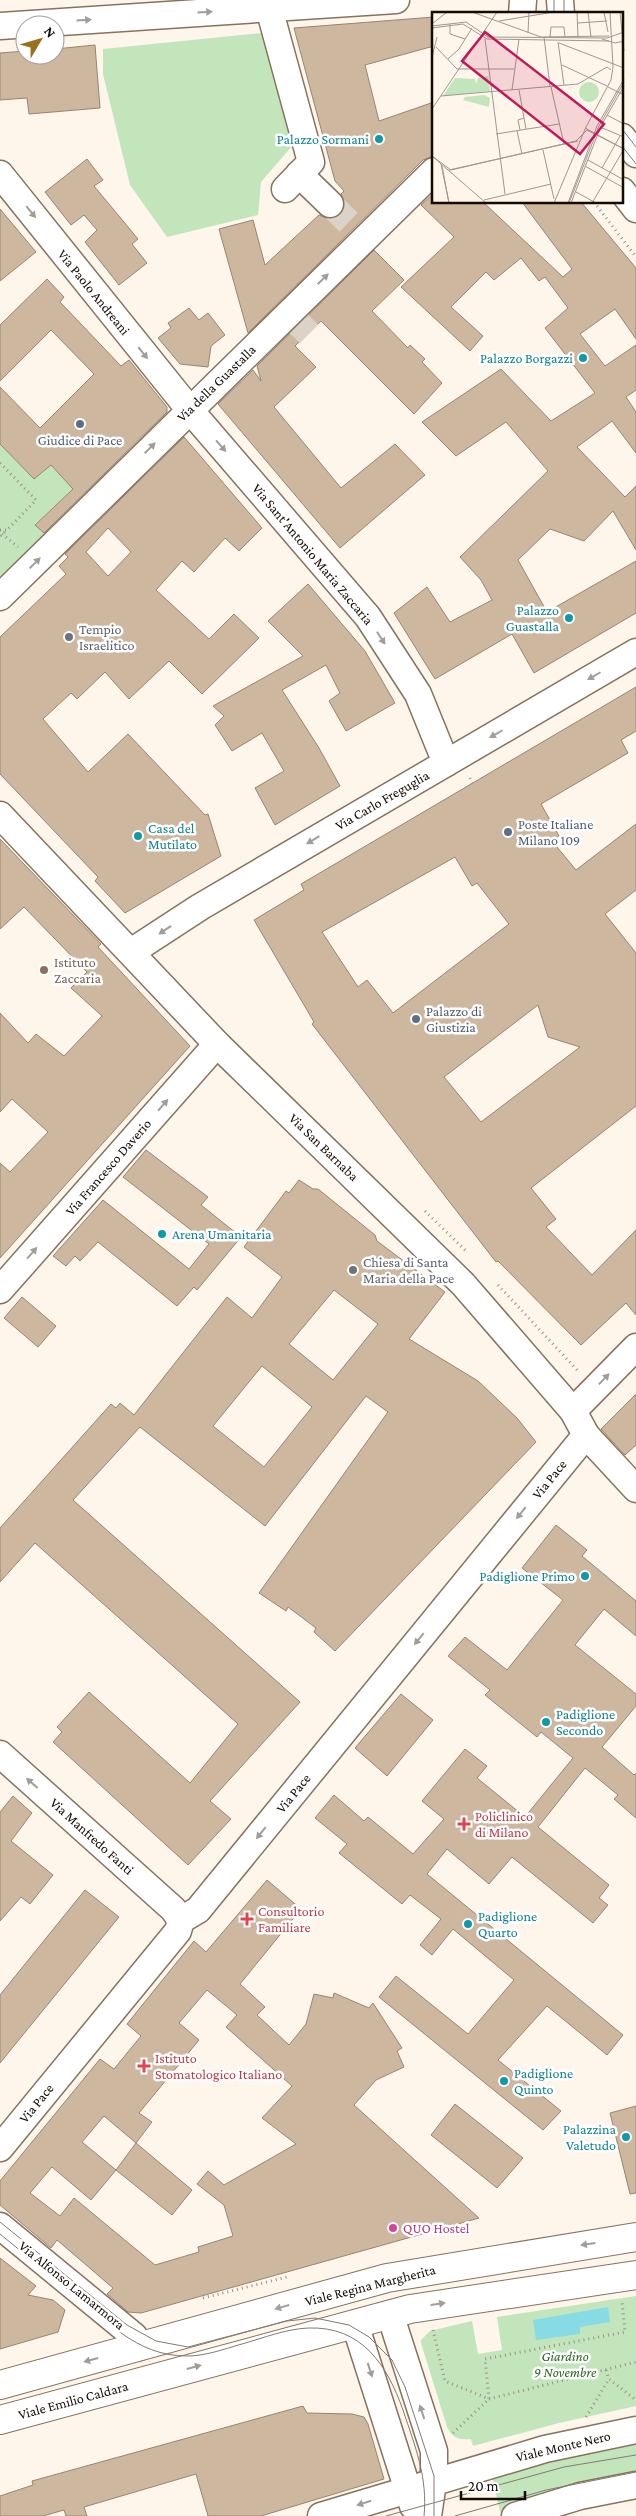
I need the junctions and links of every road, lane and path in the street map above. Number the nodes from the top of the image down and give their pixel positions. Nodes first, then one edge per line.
1 (396, 0) edge
2 (269, 8) junction
3 (0, 26) edge
4 (624, 139) edge
5 (636, 154) edge
6 (432, 173) edge
7 (0, 174) edge
8 (624, 194) edge
9 (330, 204) tunnel mouth
10 (596, 204) edge
11 (636, 209) edge
12 (636, 257) edge
13 (189, 410) junction
14 (0, 463) edge
15 (1, 533) edge
16 (22, 550) dead end
17 (0, 597) edge
18 (636, 652) edge
19 (446, 763) junction
20 (470, 778) dead end
21 (473, 785) dead end
22 (0, 815) edge
23 (131, 952) junction
24 (217, 1044) junction
25 (0, 1290) edge
26 (636, 1347) edge
27 (573, 1411) junction
28 (586, 1435) junction
29 (636, 1488) edge
30 (0, 1754) edge
31 (181, 1920) junction
32 (0, 2148) edge
33 (0, 2226) edge
34 (636, 2237) edge
35 (636, 2275) edge
36 (287, 2277) dead end
37 (379, 2280) junction
38 (344, 2290) junction
39 (203, 2298) dead end
40 (622, 2298) dead end
41 (390, 2314) junction
42 (355, 2324) junction
43 (433, 2330) dead end
44 (138, 2348) junction
45 (636, 2362) edge
46 (606, 2370) junction
47 (609, 2379) junction
48 (147, 2380) junction
49 (0, 2385) edge
50 (489, 2399) junction
51 (636, 2400) edge
52 (0, 2420) edge
53 (588, 2423) dead end
54 (636, 2430) edge
55 (452, 2435) dead end
56 (434, 2481) junction
57 (636, 2485) edge
58 (407, 2489) junction
59 (564, 2508) edge
60 (322, 2516) edge
61 (416, 2516) edge
62 (428, 2516) edge
63 (515, 2516) edge

1 - 2 street
3 -> 2 street
2 - 9 street
4 - 5 street
13 -> 6 street, Via della Guastalla
7 -> 13 street, Via Paolo Andreani
8 - 11 street
10 - 12 path
17 -> 13 street, Via della Guastalla
13 -> 19 street, Via Sant'Antonio Maria Zaccaria
14 - 15 path
15 - 16 path
18 -> 19 street, Via Carlo Freguglia
19 -> 23 street, Via Carlo Freguglia
20 - 21 path
22 - 23 street, Via San Barnaba
23 - 24 street, Via San Barnaba
25 -> 24 street, Via Francesco Daverio
24 - 27 street, Via San Barnaba
27 -> 26 street
27 - 28 street, Via San Barnaba
28 - 29 street, Via San Barnaba
28 -> 31 street, Via Pace
31 -> 30 street, Via Manfredo Fanti
31 - 32 street, Via Pace
33 - 44 street, Via Alfonso Lamarmora
34 -> 37 main road, Viale Regina Margherita
41 -> 35 main road
36 - 39 path
37 - 38 main road, Viale Regina Margherita
37 - 41 main road
38 - 42 main road
38 -> 44 main road, Viale Regina Margherita
40 - 50 path
41 - 42 main road
56 -> 41 street
48 -> 42 main road
42 -> 58 street
43 - 50 path
44 - 48 main road
44 -> 49 main road
45 - 46 path
46 - 47 path
46 - 50 path
47 - 51 path
47 - 53 path
48 - 52 main road, Viale Emilio Caldara
50 - 55 path
54 - 56 street, Viale Monte Nero
56 - 58 street, Viale Monte Nero
56 - 62 street
57 - 59 street
58 -> 60 street, Viale Monte Nero
58 - 61 street
59 - 63 street

